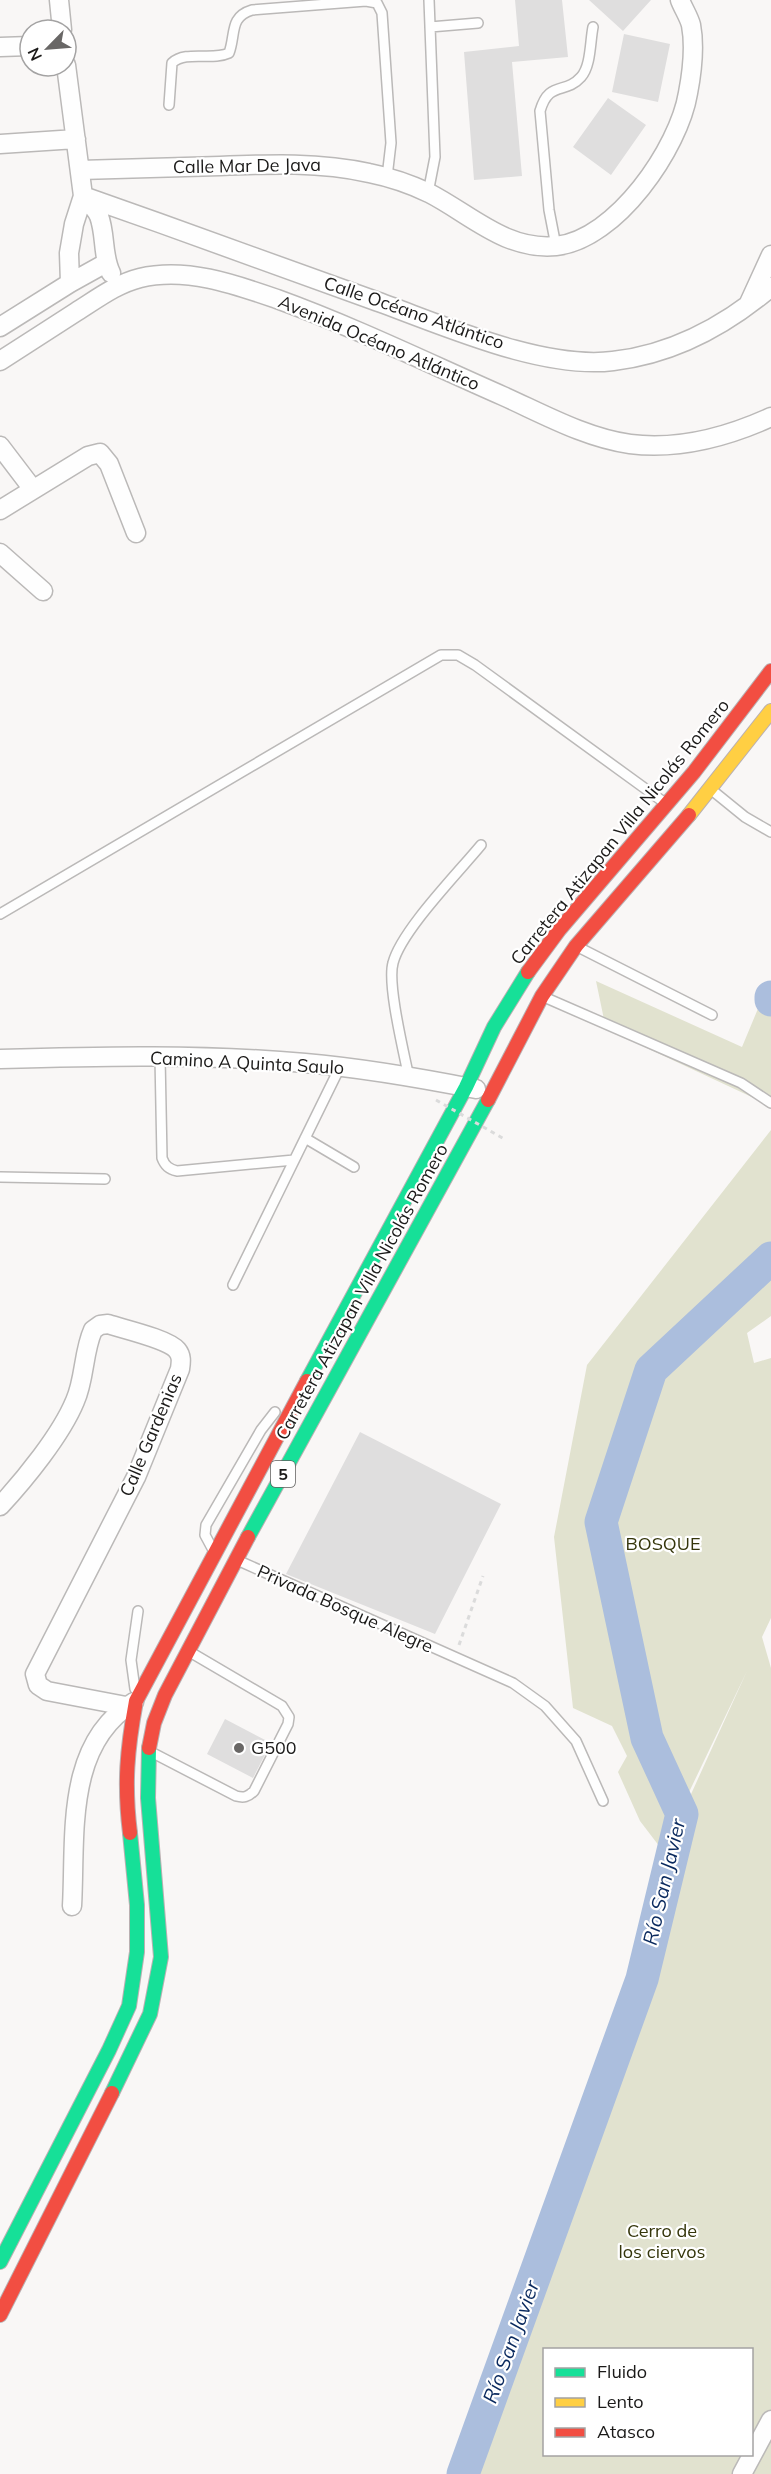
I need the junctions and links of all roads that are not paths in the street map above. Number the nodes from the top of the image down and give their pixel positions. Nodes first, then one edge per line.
1 (59, 0) edge
2 (429, 0) edge
3 (680, 0) edge
4 (61, 18) edge
5 (478, 23) dead end
6 (430, 27) junction
7 (593, 27) dead end
8 (18, 46) edge
9 (0, 47) edge
10 (68, 78) edge
11 (169, 105) dead end
12 (76, 139) junction
13 (0, 144) edge
14 (80, 170) junction
15 (387, 177) junction
16 (428, 193) junction
17 (83, 196) junction
18 (556, 246) junction
19 (771, 255) edge
20 (106, 263) junction
21 (70, 283) junction
22 (118, 285) junction
23 (771, 287) edge
24 (747, 308) junction
25 (0, 327) edge
26 (0, 362) edge
27 (771, 417) edge
28 (0, 446) edge
29 (32, 488) junction
30 (0, 510) edge
31 (136, 533) dead end
32 (0, 553) edge
33 (43, 591) dead end
34 (771, 671) edge
35 (771, 711) edge
36 (711, 789) junction
37 (667, 805) junction
38 (771, 832) edge
39 (481, 845) dead end
40 (0, 915) edge
41 (576, 946) junction
42 (542, 996) junction
43 (712, 1015) dead end
44 (505, 1035) junction
45 (160, 1057) junction
46 (0, 1059) edge
47 (339, 1068) junction
48 (409, 1077) junction
49 (466, 1087) junction
50 (492, 1092) junction
51 (771, 1103) edge
52 (305, 1138) junction
53 (294, 1160) junction
54 (354, 1167) dead end
55 (0, 1177) edge
56 (105, 1179) dead end
57 (233, 1285) dead end
58 (330, 1341) junction
59 (289, 1394) dead end
60 (282, 1403) dead end
61 (0, 1506) edge
62 (215, 1550) junction
63 (236, 1559) junction
64 (138, 1611) dead end
65 (187, 1650) junction
66 (131, 1704) junction
67 (148, 1751) junction
68 (603, 1801) dead end
69 (72, 1906) dead end
70 (0, 2262) edge
71 (0, 2315) edge
72 (771, 2420) edge
73 (753, 2454) edge
74 (752, 2456) edge
75 (742, 2474) edge

1 - 4 street
2 - 6 lane
3 - 18 street, Calle Mar De Java
5 - 6 lane
6 - 16 lane
7 - 18 lane
8 - 9 street
10 - 12 street
11 - 15 lane
12 - 13 street
12 - 14 street
14 - 15 street, Calle Mar De Java
14 - 17 street
15 - 16 street, Calle Mar De Java
16 - 18 street, Calle Mar De Java
17 - 20 street
17 - 21 street
17 - 24 street, Calle Océano Atlántico
19 - 24 street
20 - 21 street
20 - 22 street
21 - 25 street
22 - 26 street, Avenida Océano Atlántico
22 - 27 street, Avenida Océano Atlántico
23 - 24 street, Calle Océano Atlántico
28 - 29 street
29 - 30 street
29 - 31 street
32 - 33 street
34 - 37 main road, Carretera Atizapan Villa Nicolás Romero / 5
35 - 36 main road, Carretera Atizapan Villa Nicolás Romero / 5
36 - 38 lane
36 - 41 main road, Carretera Atizapan Villa Nicolás Romero / 5
37 - 40 lane
37 - 44 main road, Carretera Atizapan Villa Nicolás Romero / 5
39 - 48 lane
41 - 42 main road, Carretera Atizapan Villa Nicolás Romero / 5
41 - 43 lane
42 - 44 main road, Carretera Atizapan Villa Nicolás Romero / 5
42 - 51 lane
44 - 49 main road, Carretera Atizapan Villa Nicolás Romero / 5
44 - 50 main road, Carretera Atizapan Villa Nicolás Romero / 5
45 - 46 street, Camino A Quinta Saulo
45 - 47 street, Camino A Quinta Saulo
45 - 53 lane
47 - 48 street, Camino A Quinta Saulo
47 - 52 lane
48 - 49 street, Camino A Quinta Saulo
49 - 50 street, Camino A Quinta Saulo
49 - 58 main road, Carretera Atizapan Villa Nicolás Romero / 5
50 - 63 main road, Carretera Atizapan Villa Nicolás Romero / 5
52 - 53 lane
52 - 54 lane
53 - 57 lane
55 - 56 lane
58 - 59 lane
58 - 62 main road, Carretera Atizapan Villa Nicolás Romero / 5
60 - 62 lane
61 - 66 street, Calle Gardenias
62 - 63 lane, Privada Bosque Alegre
62 - 66 main road, Carretera Atizapan Villa Nicolás Romero / 5
63 - 65 main road, Carretera Atizapan Villa Nicolás Romero / 5
63 - 68 lane, Privada Bosque Alegre
64 - 66 lane
65 - 67 main road, Carretera Atizapan Villa Nicolás Romero / 5
65 - 67 lane
66 - 69 street
66 - 70 main road, Carretera Atizapan Villa Nicolás Romero / 5
67 - 71 main road, Carretera Atizapan Villa Nicolás Romero / 5
72 - 73 street
74 - 75 street

